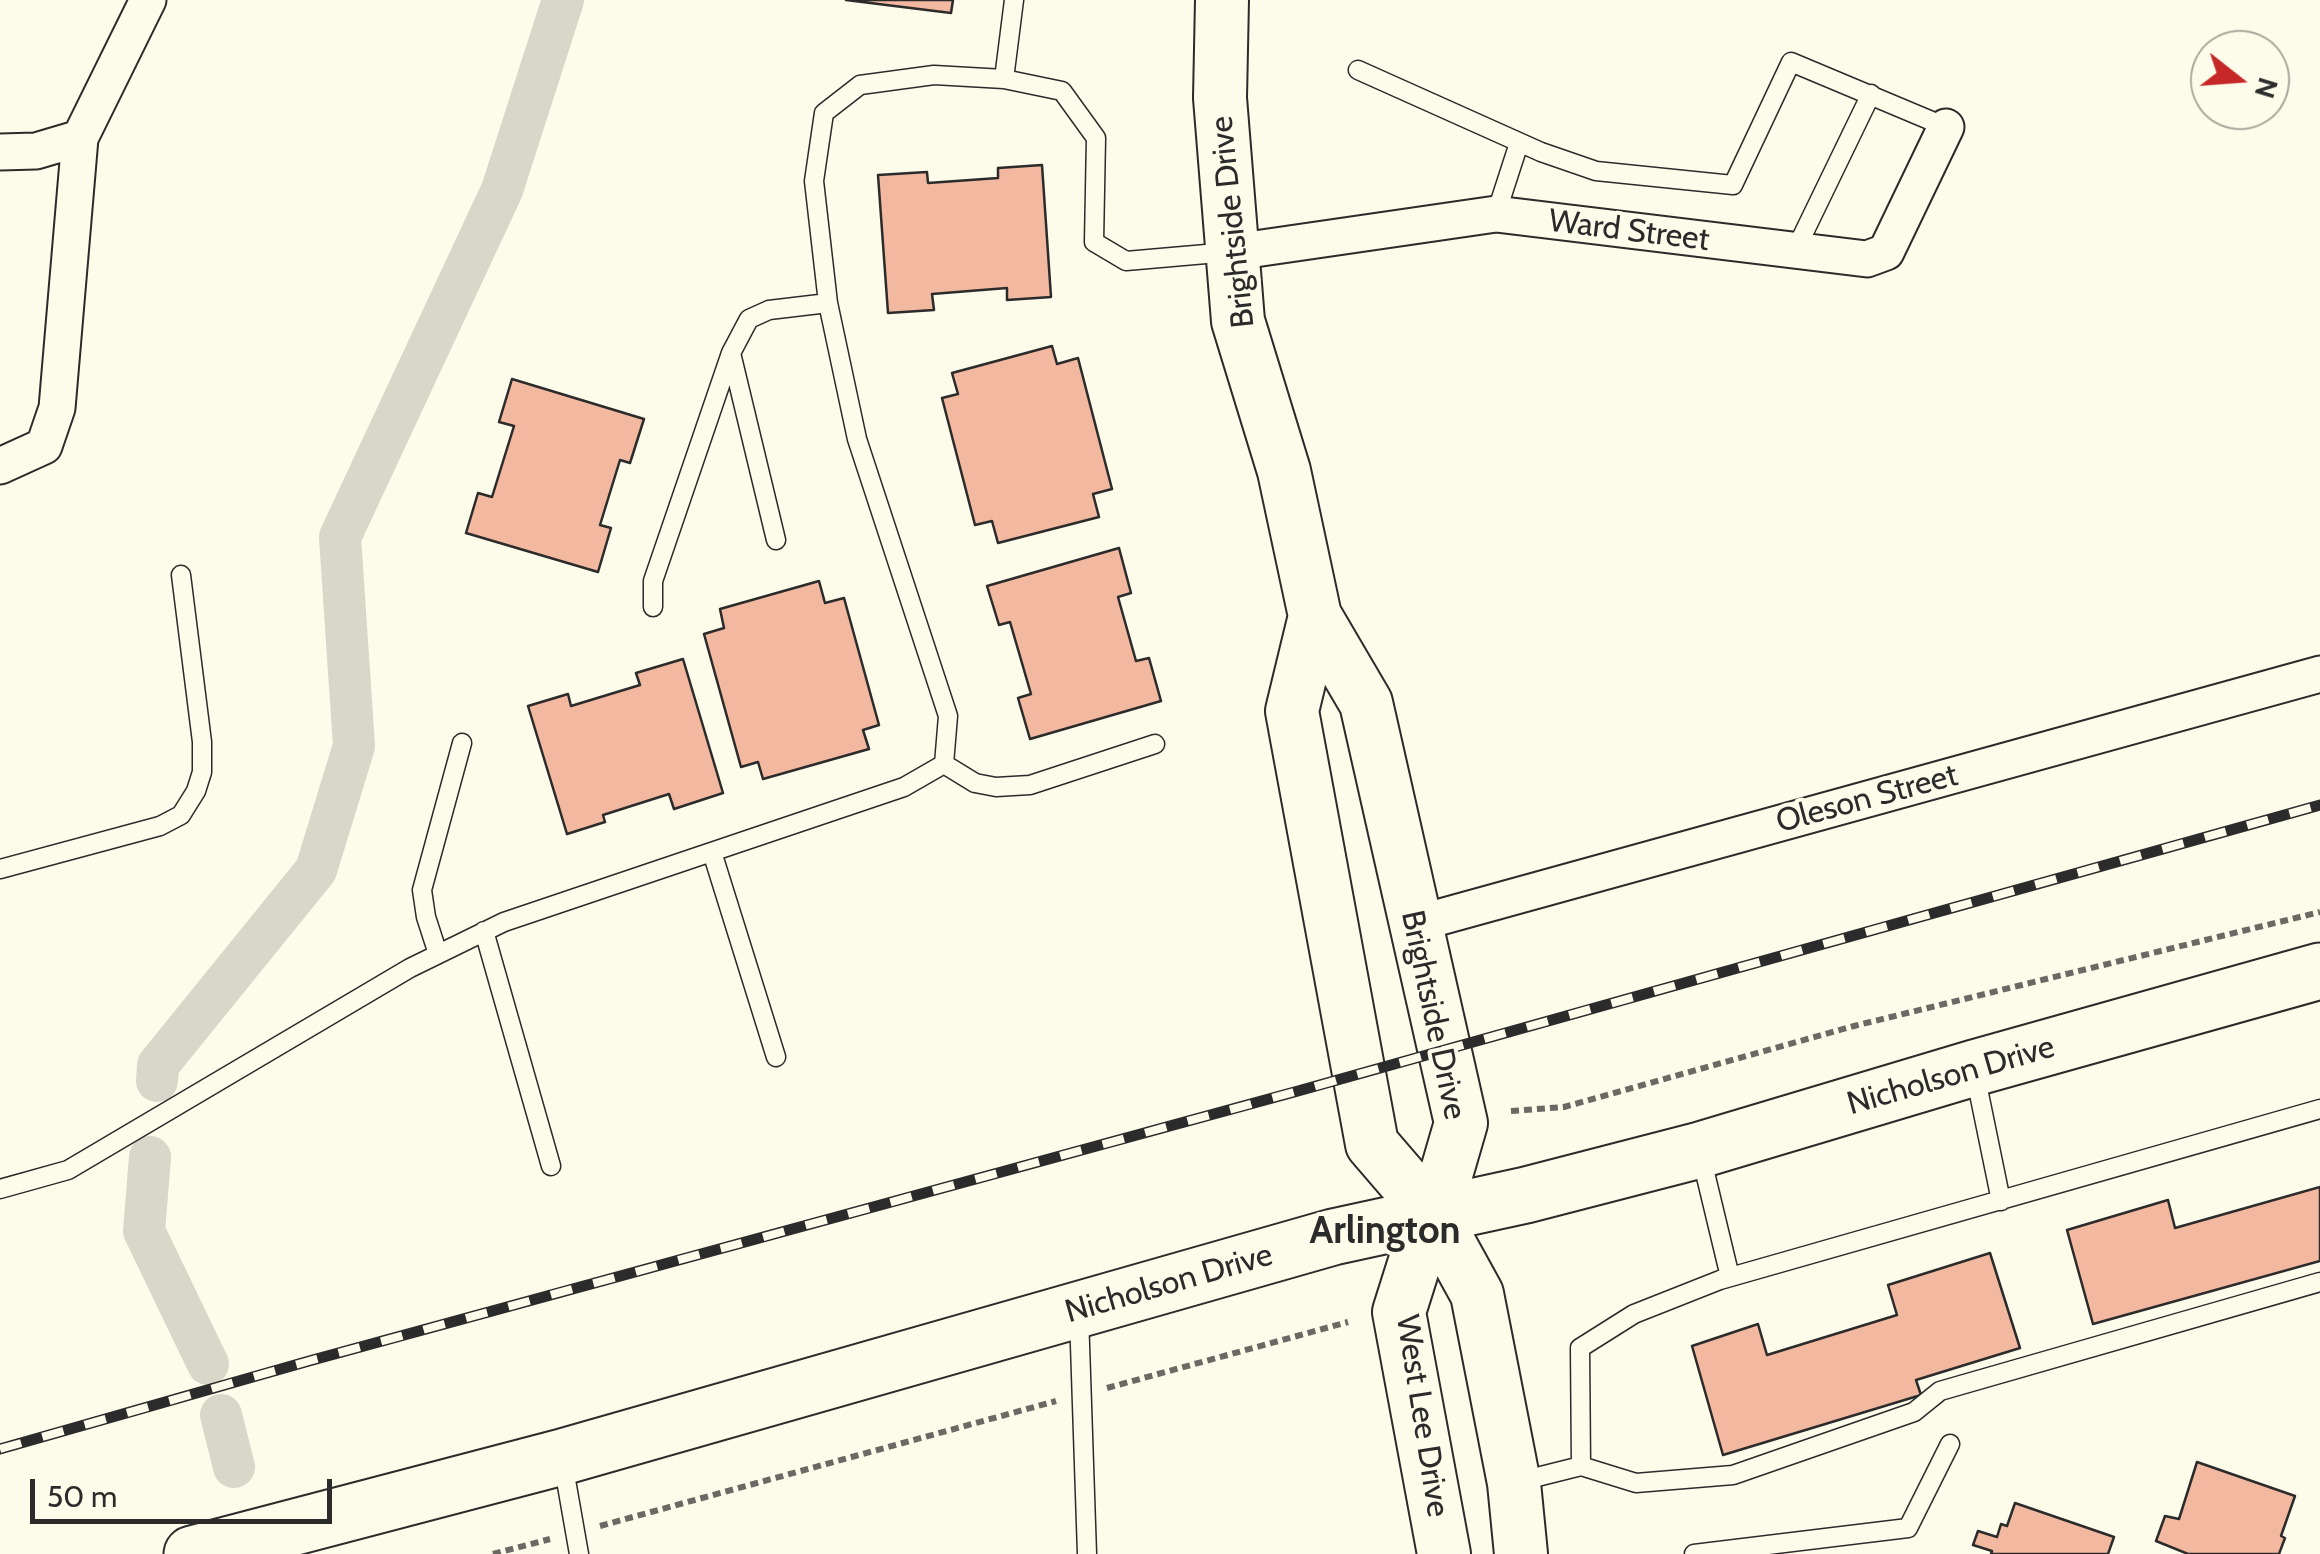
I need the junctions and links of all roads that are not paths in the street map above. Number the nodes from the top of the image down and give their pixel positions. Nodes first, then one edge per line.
1 (148, 0) edge
2 (1014, 0) edge
3 (1222, 0) edge
4 (1358, 70) dead end
5 (1004, 79) junction
6 (1871, 94) junction
7 (1946, 127) joint
8 (80, 138) junction
9 (1519, 142) junction
10 (0, 152) edge
11 (1496, 214) junction
12 (1234, 252) junction
13 (1795, 252) junction
14 (828, 304) junction
15 (731, 352) junction
16 (0, 466) edge
17 (776, 540) dead end
18 (181, 575) dead end
19 (653, 607) dead end
20 (1315, 616) junction
21 (2320, 674) edge
22 (462, 742) dead end
23 (1155, 744) dead end
24 (944, 764) junction
25 (712, 852) junction
26 (0, 869) edge
27 (1414, 924) junction
28 (484, 931) junction
29 (438, 954) junction
30 (2320, 971) edge
31 (776, 1056) dead end
32 (1974, 1068) junction
33 (2320, 1110) edge
34 (1700, 1150) junction
35 (551, 1166) dead end
36 (0, 1189) edge
37 (2000, 1201) junction
38 (1425, 1236) junction
39 (1730, 1277) junction
40 (2320, 1282) edge
41 (1079, 1310) junction
42 (1950, 1444) dead end
43 (562, 1457) junction
44 (1581, 1466) junction
45 (1514, 1483) junction
46 (192, 1554) edge
47 (578, 1554) edge
48 (1087, 1554) edge
49 (1444, 1554) edge
50 (1521, 1554) edge
51 (1694, 1554) edge

1 - 8 street
2 - 5 lane
3 - 12 main road, Brightside Drive
4 - 9 lane
5 - 12 lane
5 - 14 lane
6 - 7 lane
6 - 9 lane
6 - 13 lane
7 - 13 street, Ward Street
8 - 10 street
8 - 16 street
9 - 11 lane
11 - 12 street, Ward Street
11 - 13 street, Ward Street
12 - 20 main road, Brightside Drive
14 - 15 lane
14 - 24 lane
15 - 17 lane
15 - 19 lane
18 - 26 lane
20 - 27 main road, Brightside Drive
20 - 38 main road, Brightside Drive
21 - 27 street, Oleson Street
22 - 29 lane
23 - 24 lane
24 - 25 lane
25 - 28 lane
25 - 31 lane
27 - 38 main road, Brightside Drive
28 - 29 lane
28 - 35 lane
29 - 36 lane
30 - 32 main road, Nicholson Drive
32 - 34 main road, Nicholson Drive
32 - 37 lane
33 - 37 lane
34 - 38 main road, Nicholson Drive
34 - 39 lane
37 - 39 lane
38 - 41 main road, Nicholson Drive
38 - 45 main road
38 - 49 main road, West Lee Drive
39 - 44 lane
40 - 44 lane
41 - 43 main road, Nicholson Drive
41 - 48 lane
42 - 51 lane
43 - 46 main road, Nicholson Drive
43 - 47 lane
44 - 45 lane
45 - 50 main road

